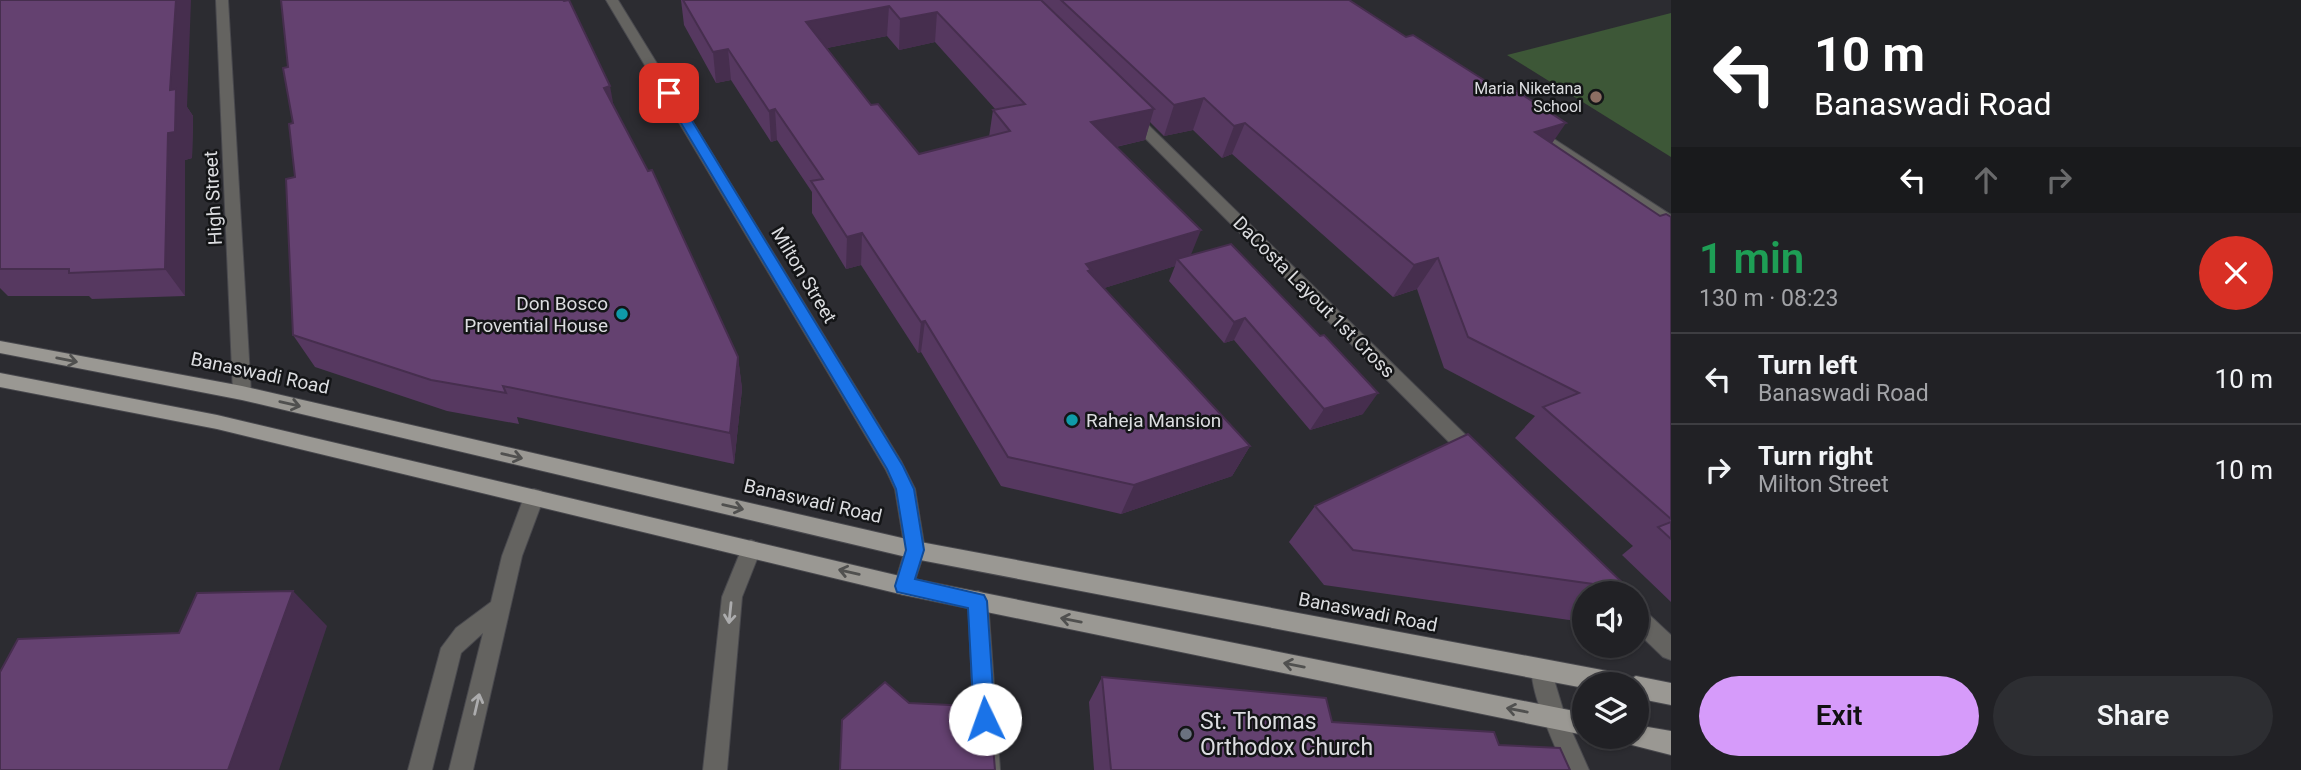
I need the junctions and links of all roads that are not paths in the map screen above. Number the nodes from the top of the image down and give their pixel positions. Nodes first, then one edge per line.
1 (222, 0) edge
2 (612, 0) edge
3 (1122, 107) edge
4 (1522, 122) edge
5 (1671, 222) edge
6 (0, 347) edge
7 (0, 380) edge
8 (242, 393) junction
9 (1486, 467) edge
10 (534, 498) junction
11 (751, 549) junction
12 (915, 550) junction
13 (904, 586) junction
14 (978, 601) junction
15 (500, 607) junction
16 (1649, 628) edge
17 (1671, 650) edge
18 (1541, 671) junction
19 (1572, 676) edge
20 (1649, 690) edge
21 (1671, 694) edge
22 (1554, 717) junction
23 (1572, 721) edge
24 (1649, 739) edge
25 (1671, 743) edge
26 (420, 770) edge
27 (461, 770) edge
28 (715, 770) edge
29 (988, 770) edge
30 (1577, 770) edge

1 - 8 street, High Street
2 - 12 street, Milton Street
3 - 9 street, DaCosta Layout 1st Cross
4 - 5 street
6 -> 8 main road, Banaswadi Road
7 - 10 main road
8 -> 12 main road, Banaswadi Road
10 - 11 main road
10 - 15 street
13 -> 11 main road
11 -> 28 street
12 - 13 street, Milton Street
12 - 18 main road, Banaswadi Road
13 - 14 main road
22 -> 14 main road
14 - 29 street
15 - 26 street
27 -> 15 street
16 - 17 street
18 - 19 main road, Banaswadi Road
18 - 22 street
20 - 21 main road
22 - 23 main road
22 - 30 street
24 - 25 main road

